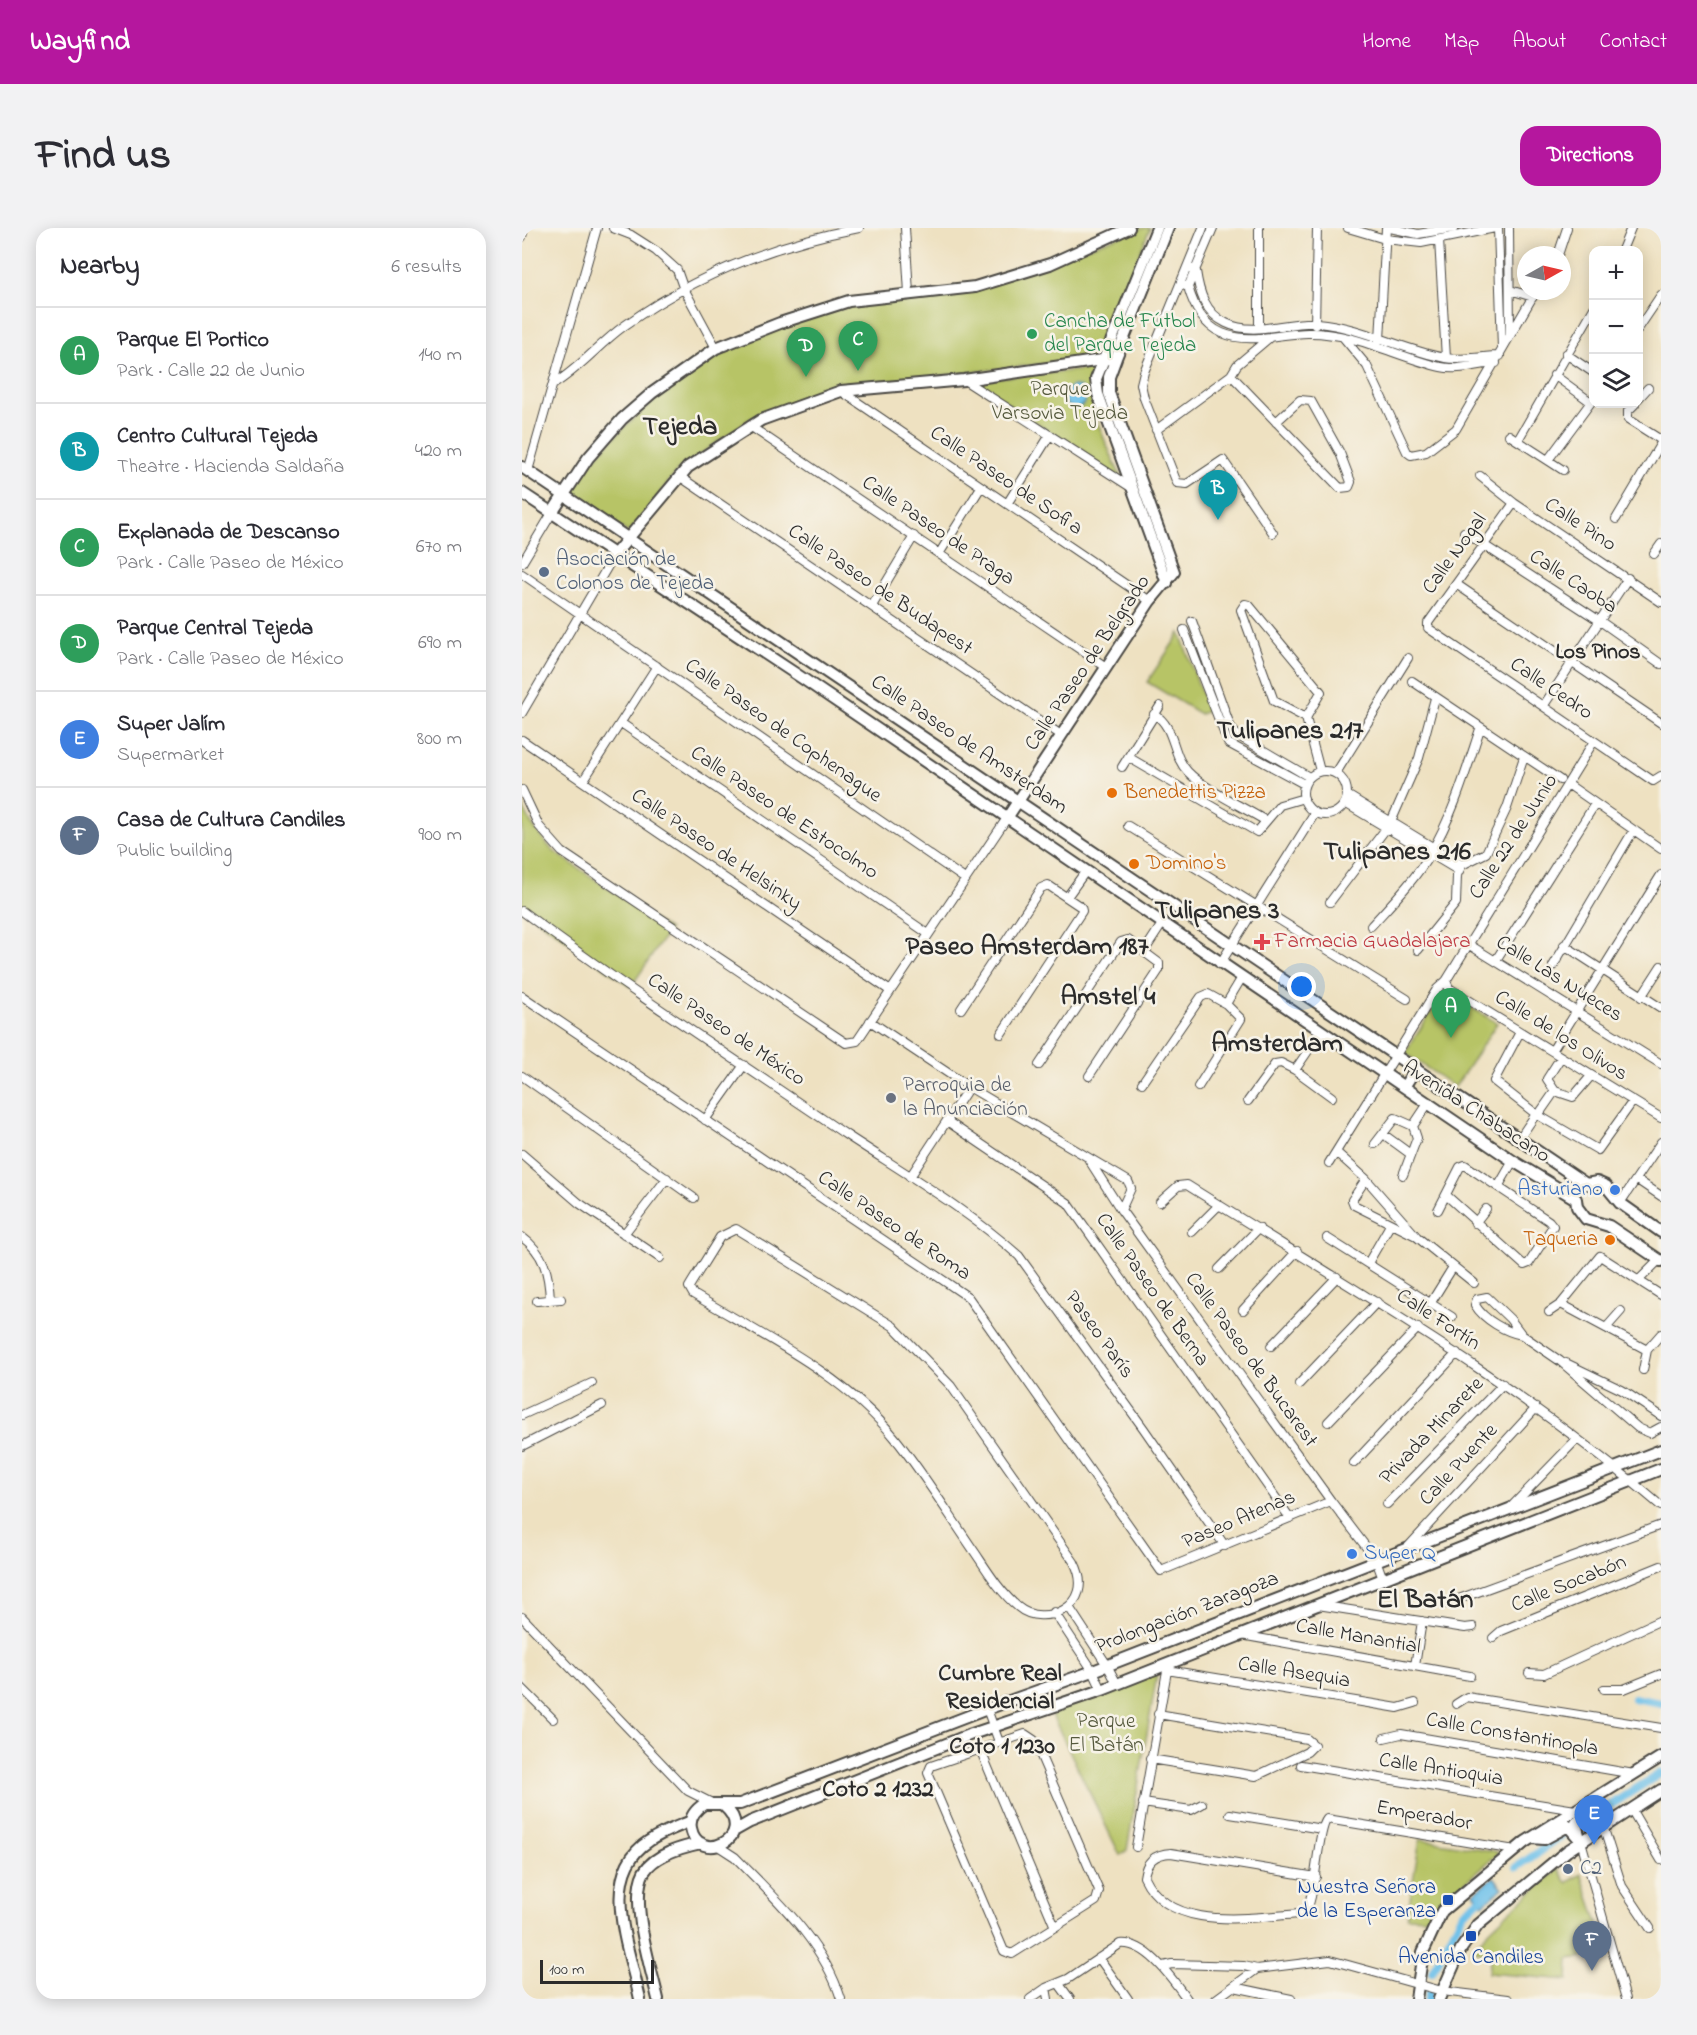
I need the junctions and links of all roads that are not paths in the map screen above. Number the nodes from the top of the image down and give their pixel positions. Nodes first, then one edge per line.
1 (524, 228) edge
2 (597, 228) edge
3 (613, 228) edge
4 (860, 228) edge
5 (904, 228) edge
6 (1130, 228) edge
7 (1157, 228) edge
8 (1168, 228) edge
9 (1203, 228) edge
10 (1213, 228) edge
11 (1259, 228) edge
12 (1317, 228) edge
13 (1348, 228) edge
14 (1388, 228) edge
15 (1454, 228) edge
16 (1497, 228) edge
17 (1509, 228) edge
18 (1567, 228) edge
19 (1631, 228) edge
20 (522, 237) edge
21 (1385, 239) junction
22 (1439, 240) junction
23 (1561, 246) edge
24 (1624, 246) edge
25 (1187, 267) junction
26 (1196, 270) junction
27 (1180, 284) junction
28 (684, 287) junction
29 (1188, 287) junction
30 (1510, 290) junction
31 (1517, 291) edge
32 (909, 293) junction
33 (1661, 295) edge
34 (1531, 300) edge
35 (1589, 315) edge
36 (1643, 322) edge
37 (1315, 323) junction
38 (1259, 328) junction
39 (1315, 333) junction
40 (1343, 337) junction
41 (1380, 337) junction
42 (1510, 337) junction
43 (1269, 338) junction
44 (716, 348) junction
45 (1379, 348) junction
46 (1566, 354) junction
47 (1499, 357) junction
48 (1116, 358) junction
49 (1446, 358) junction
50 (1102, 360) junction
51 (1589, 370) edge
52 (1231, 375) junction
53 (1554, 375) junction
54 (964, 380) junction
55 (554, 384) junction
56 (1647, 388) dead end
57 (841, 391) junction
58 (1643, 393) edge
59 (1589, 398) edge
60 (1589, 404) edge
61 (1632, 408) edge
62 (1276, 422) junction
63 (750, 426) junction
64 (1156, 430) junction
65 (1050, 435) junction
66 (1509, 435) dead end
67 (1518, 440) junction
68 (1661, 442) edge
69 (1548, 460) junction
70 (525, 469) edge
71 (1563, 470) dead end
72 (680, 476) junction
73 (1480, 476) dead end
74 (981, 487) junction
75 (1139, 489) junction
76 (563, 493) junction
77 (522, 494) edge
78 (1514, 503) junction
79 (1007, 504) junction
80 (552, 513) junction
81 (1616, 519) dead end
82 (1464, 532) dead end
83 (1273, 534) dead end
84 (914, 536) junction
85 (627, 537) junction
86 (1661, 544) edge
87 (1484, 545) junction
88 (615, 554) junction
89 (939, 554) junction
90 (1654, 554) dead end
91 (522, 563) edge
92 (522, 574) edge
93 (1628, 578) junction
94 (1167, 583) junction
95 (1456, 584) junction
96 (1150, 601) junction
97 (1661, 602) edge
98 (872, 606) junction
99 (580, 615) junction
100 (1192, 621) dead end
101 (1600, 621) junction
102 (1427, 626) joint
103 (1184, 630) dead end
104 (1408, 658) dead end
105 (1572, 662) junction
106 (1661, 664) edge
107 (657, 666) junction
108 (1107, 667) junction
109 (1412, 681) dead end
110 (1435, 698) junction
111 (1544, 705) junction
112 (1160, 706) dead end
113 (522, 713) edge
114 (1154, 714) junction
115 (1306, 718) junction
116 (621, 723) junction
117 (1661, 723) edge
118 (1480, 729) junction
119 (1060, 735) junction
120 (522, 740) edge
121 (1594, 741) junction
122 (1128, 757) junction
123 (1524, 757) junction
124 (1122, 767) dead end
125 (1320, 771) junction
126 (1336, 773) junction
127 (1658, 779) edge
128 (1560, 780) dead end
129 (583, 781) junction
130 (1307, 781) junction
131 (1569, 785) junction
132 (522, 790) edge
133 (1304, 798) junction
134 (1346, 799) junction
135 (1019, 801) junction
136 (1595, 804) junction
137 (1315, 813) junction
138 (1007, 818) junction
139 (1266, 821) junction
140 (1389, 825) junction
141 (1128, 826) dead end
142 (1633, 831) junction
143 (1661, 849) edge
144 (1432, 850) junction
145 (1461, 868) junction
146 (1085, 872) junction
147 (1661, 874) edge
148 (965, 879) junction
149 (1066, 897) junction
150 (1330, 902) dead end
151 (1256, 905) junction
152 (522, 911) edge
153 (1162, 924) junction
154 (1371, 926) dead end
155 (927, 933) junction
156 (1468, 944) junction
157 (1564, 945) junction
158 (1233, 946) junction
159 (1145, 950) junction
160 (1418, 950) dead end
161 (1496, 960) junction
162 (1220, 964) junction
163 (1552, 966) dead end
164 (1661, 966) edge
165 (1601, 971) junction
166 (1241, 979) junction
167 (1446, 981) junction
168 (889, 990) junction
169 (522, 996) edge
170 (1641, 997) junction
171 (1407, 999) dead end
172 (1226, 1004) junction
173 (1661, 1008) edge
174 (961, 1009) dead end
175 (1578, 1011) junction
176 (870, 1021) junction
177 (1321, 1032) junction
178 (1520, 1032) junction
179 (1000, 1034) dead end
180 (1552, 1051) junction
181 (1395, 1054) junction
182 (1561, 1057) junction
183 (1661, 1064) edge
184 (744, 1065) junction
185 (1039, 1065) dead end
186 (1416, 1068) junction
187 (1295, 1070) junction
188 (1384, 1074) junction
189 (522, 1076) edge
190 (1089, 1076) dead end
191 (1591, 1076) junction
192 (1142, 1083) dead end
193 (969, 1087) junction
194 (1198, 1087) dead end
195 (1404, 1087) junction
196 (1555, 1091) junction
197 (1332, 1097) dead end
198 (1248, 1101) dead end
199 (1633, 1101) junction
200 (1429, 1102) junction
201 (1537, 1114) junction
202 (1661, 1118) edge
203 (705, 1120) junction
204 (947, 1121) junction
205 (1414, 1130) junction
206 (1383, 1134) junction
207 (1519, 1139) junction
208 (1661, 1143) edge
209 (1375, 1144) dead end
210 (1336, 1152) junction
211 (1409, 1153) junction
212 (522, 1154) edge
213 (1089, 1160) junction
214 (1513, 1161) junction
215 (1329, 1164) dead end
216 (1403, 1175) dead end
217 (910, 1177) junction
218 (666, 1178) junction
219 (1366, 1179) junction
220 (1636, 1179) junction
221 (1586, 1184) junction
222 (1498, 1188) junction
223 (1446, 1195) junction
224 (1661, 1196) edge
225 (694, 1198) dead end
226 (1576, 1199) junction
227 (1160, 1202) dead end
228 (1620, 1203) junction
229 (1219, 1205) junction
230 (1486, 1209) dead end
231 (1121, 1210) junction
232 (1438, 1210) dead end
233 (1475, 1223) junction
234 (1390, 1225) junction
235 (1258, 1228) junction
236 (1192, 1232) dead end
237 (1661, 1232) edge
238 (624, 1234) junction
239 (522, 1237) edge
240 (1417, 1237) junction
241 (1326, 1238) dead end
242 (1297, 1251) junction
243 (660, 1258) dead end
244 (1660, 1261) edge
245 (1368, 1263) junction
246 (1453, 1267) junction
247 (1219, 1269) dead end
248 (1337, 1277) junction
249 (1639, 1280) junction
250 (1474, 1283) dead end
251 (1661, 1295) edge
252 (561, 1299) dead end
253 (550, 1300) junction
254 (537, 1301) dead end
255 (1377, 1302) junction
256 (1430, 1304) junction
257 (1561, 1304) junction
258 (1243, 1310) dead end
259 (1621, 1311) dead end
260 (1549, 1312) dead end
261 (1452, 1317) dead end
262 (1418, 1328) junction
263 (1606, 1328) junction
264 (1661, 1334) edge
265 (1522, 1335) junction
266 (1271, 1346) dead end
267 (1647, 1350) junction
268 (1457, 1353) junction
269 (1560, 1361) junction
270 (1643, 1370) dead end
271 (592, 1383) dead end
272 (1299, 1384) dead end
273 (1503, 1384) junction
274 (602, 1405) dead end
275 (1536, 1408) junction
276 (522, 1415) edge
277 (1661, 1416) edge
278 (1328, 1422) dead end
279 (1661, 1427) edge
280 (1577, 1439) junction
281 (522, 1446) edge
282 (1661, 1450) edge
283 (1354, 1463) dead end
284 (1616, 1467) junction
285 (1661, 1469) edge
286 (1631, 1481) junction
287 (1331, 1501) junction
288 (1387, 1504) dead end
289 (1661, 1506) edge
290 (1511, 1508) junction
291 (1290, 1518) junction
292 (1472, 1522) junction
293 (1661, 1525) edge
294 (1479, 1540) junction
295 (1225, 1546) junction
296 (1404, 1549) junction
297 (1376, 1560) junction
298 (1661, 1566) edge
299 (1408, 1570) junction
300 (1161, 1571) joint
301 (1383, 1580) junction
302 (1445, 1604) dead end
303 (1317, 1605) junction
304 (1069, 1607) junction
305 (1054, 1612) junction
306 (522, 1617) edge
307 (1661, 1620) edge
308 (1422, 1621) junction
309 (1473, 1627) dead end
310 (1241, 1635) junction
311 (1493, 1638) dead end
312 (1096, 1648) junction
313 (1083, 1655) junction
314 (1129, 1656) junction
315 (1107, 1665) junction
316 (1168, 1666) junction
317 (1415, 1666) junction
318 (1093, 1671) junction
319 (1529, 1673) dead end
320 (1661, 1674) edge
321 (1136, 1676) junction
322 (1470, 1676) dead end
323 (1117, 1684) junction
324 (522, 1688) edge
325 (1604, 1689) dead end
326 (1102, 1690) junction
327 (1414, 1703) dead end
328 (1456, 1704) dead end
329 (987, 1709) junction
330 (1158, 1714) junction
331 (553, 1719) dead end
332 (993, 1726) junction
333 (1661, 1728) edge
334 (1384, 1738) dead end
335 (999, 1742) junction
336 (980, 1749) junction
337 (1661, 1757) edge
338 (1150, 1759) junction
339 (1301, 1765) dead end
340 (1634, 1774) junction
341 (1661, 1790) edge
342 (1600, 1795) junction
343 (711, 1802) junction
344 (1143, 1803) junction
345 (1202, 1804) dead end
346 (724, 1806) junction
347 (1631, 1809) junction
348 (1575, 1810) junction
349 (1230, 1814) dead end
350 (691, 1821) junction
351 (1603, 1826) junction
352 (1322, 1829) junction
353 (734, 1832) junction
354 (1531, 1838) junction
355 (1581, 1841) junction
356 (700, 1843) junction
357 (718, 1846) junction
358 (1136, 1847) dead end
359 (1515, 1851) junction
360 (1661, 1860) edge
361 (1316, 1877) junction
362 (1055, 1927) junction
363 (1650, 1928) dead end
364 (1099, 1958) junction
365 (1163, 1966) junction
366 (1257, 1969) junction
367 (1059, 1984) junction
368 (1420, 1984) junction
369 (1234, 1987) junction
370 (1046, 1988) junction
371 (1439, 1993) edge
372 (640, 1999) edge
373 (658, 1999) edge
374 (841, 1999) edge
375 (1030, 1999) edge
376 (1048, 1999) edge
377 (1070, 1999) edge
378 (1128, 1999) edge
379 (1186, 1999) edge
380 (1216, 1999) edge
381 (1291, 1999) edge
382 (1416, 1999) edge
383 (1508, 1999) edge
384 (1626, 1999) edge

1 - 20 street
2 - 55 street
3 - 28 street
4 - 28 street
5 - 32 street
6 - 32 main road
7 - 50 main road
8 - 48 main road
9 - 25 street
10 - 26 street
11 - 38 street
12 - 37 street
13 - 21 street
14 - 15 street
14 - 21 street
16 - 22 street
16 - 47 street
17 - 30 street
18 - 23 street
19 - 24 street
21 - 22 street
21 - 41 street
22 - 49 street
25 - 26 street
25 - 27 street
26 - 29 street
26 - 38 street
27 - 29 street
27 - 64 street
28 - 44 street
28 - 55 street
29 - 43 street
30 - 31 street
30 - 42 street
32 - 44 main road
33 - 36 street
34 - 42 street
35 - 46 street
37 - 38 street
37 - 39 street
37 - 41 street
39 - 40 street
39 - 43 street
40 - 45 street
40 - 47 street
41 - 45 street
41 - 49 street
42 - 47 street
43 - 52 street
44 - 76 main road
45 - 47 street
46 - 51 street
46 - 53 street
47 - 49 street
48 - 50 main road
48 - 75 main road
50 - 54 main road
50 - 75 main road
52 - 62 street
52 - 64 street
53 - 59 street
53 - 67 street
54 - 57 main road
54 - 65 street
55 - 70 street
56 - 58 street
57 - 63 main road
57 - 74 street, Calle Paseo de Sofia
60 - 69 street
61 - 68 street
62 - 62 street
63 - 72 main road
63 - 84 street, Calle Paseo de Praga
64 - 83 street
65 - 75 street
65 - 79 street
66 - 67 street
67 - 69 street
68 - 81 street
69 - 71 street
70 - 76 main road, Calle Paseo de Amsterdam
72 - 85 main road
72 - 98 street, Calle Paseo de Budapest
73 - 78 street, Calle Pino
74 - 79 street, Calle Paseo de Sofia
74 - 89 street
75 - 94 main road
75 - 94 main road, Calle Paseo de Belgrado
76 - 80 main road
76 - 85 main road, Calle Paseo de Amsterdam
77 - 80 main road, Calle Paseo de Amsterdam
78 - 87 street, Calle Nogal
78 - 93 street, Calle Pino
79 - 96 street, Calle Paseo de Sofia
80 - 88 main road, Calle Paseo de Amsterdam
80 - 91 street
82 - 87 street, Calle Caoba
84 - 89 street, Calle Paseo de Praga
84 - 98 street
85 - 88 main road
85 - 135 main road, Calle Paseo de Amsterdam
86 - 90 street
87 - 95 street, Calle Nogal
87 - 101 street, Calle Caoba
88 - 99 street
88 - 138 main road, Calle Paseo de Amsterdam
89 - 108 street, Calle Paseo de Praga
92 - 99 street, Calle Paseo de Cophenague
93 - 97 street, Calle Pino
93 - 101 street
94 - 96 main road, Calle Paseo de Belgrado
95 - 102 street, Calle Nogal
95 - 105 street
96 - 108 main road, Calle Paseo de Belgrado
98 - 119 street, Calle Paseo de Budapest
99 - 107 street, Calle Paseo de Cophenague
99 - 113 street
100 - 130 street
101 - 105 street
101 - 106 street, Calle Caoba
102 - 111 street, Calle Cedro
103 - 130 street
104 - 126 street
105 - 111 street
105 - 117 street
107 - 116 street
107 - 148 street, Calle Paseo de Cophenague
108 - 119 main road, Calle Paseo de Belgrado
109 - 110 street
110 - 118 street
110 - 140 street
111 - 121 street, Calle Cedro
112 - 114 street
114 - 122 street
114 - 139 street
115 - 115 street
115 - 125 street
116 - 129 street
116 - 155 street, Calle Paseo de Estocolmo
118 - 123 street
118 - 144 street
119 - 135 main road, Calle Paseo de Belgrado
120 - 129 street, Calle Paseo de Helsinky
121 - 127 street, Calle Cedro
121 - 131 street, Calle 22 de Junio
122 - 124 street
122 - 139 street
123 - 128 street
123 - 145 street
125 - 126 street
125 - 130 street
126 - 134 street
129 - 168 street, Calle Paseo de Helsinky
130 - 133 street
131 - 136 street
131 - 156 street, Calle 22 de Junio
132 - 176 street, Calle Paseo de Belgrado
133 - 137 street
133 - 139 street
134 - 137 street
134 - 140 street
135 - 138 main road, Calle Paseo de Belgrado
135 - 158 main road, Calle Paseo de Amsterdam
136 - 142 street
136 - 161 street
137 - 151 street
138 - 146 main road, Calle Paseo de Amsterdam
138 - 148 street, Calle Paseo de Belgrado
140 - 144 street
140 - 150 street
141 - 151 street
142 - 143 street
142 - 157 street
144 - 145 street
144 - 154 street
145 - 160 street
146 - 149 street
146 - 153 main road, Calle Paseo de Amsterdam
147 - 165 street
148 - 155 street, Calle Paseo de Belgrado
149 - 174 street
149 - 179 street
151 - 158 street
151 - 171 street
152 - 184 street, Calle Paseo de México
153 - 159 street
153 - 162 main road, Calle Paseo de Amsterdam
155 - 168 street, Calle Paseo de Belgrado
156 - 161 street, Calle Las Nueces
156 - 167 street, Calle 22 de Junio
157 - 163 street
157 - 165 street
158 - 162 street
158 - 181 main road, Calle Paseo de Amsterdam
159 - 185 street
159 - 190 street
161 - 175 street, Calle Las Nueces
162 - 166 main road, Calle Paseo de Amsterdam
164 - 170 street
165 - 170 street
165 - 175 street
166 - 172 street
166 - 177 main road, Calle Paseo de Amsterdam
167 - 178 street, Calle de los Olivos
167 - 181 street, Calle 22 de Junio
168 - 176 street, Calle Paseo de Belgrado
169 - 203 street, Calle Paseo de Roma
170 - 173 street
172 - 192 street
172 - 194 street
175 - 180 street
175 - 183 street, Calle Las Nueces
176 - 193 street
177 - 187 street
177 - 188 main road, Calle Paseo de Amsterdam
178 - 180 street, Calle de los Olivos
178 - 201 street
180 - 182 street, Calle de los Olivos
181 - 186 main road, Avenida Chabacano
181 - 188 street, Calle 22 de Junio
182 - 191 street, Calle de los Olivos
182 - 196 street
184 - 203 street
184 - 217 street, Calle Paseo de México
186 - 195 main road
186 - 207 main road, Avenida Chabacano
187 - 197 street
187 - 198 street
188 - 195 main road, Avenida Chabacano
188 - 210 street, Calle 22 de Junio
189 - 218 street
191 - 196 street
191 - 199 street, Calle de los Olivos
193 - 204 street
193 - 213 street
195 - 200 main road, Avenida Chabacano
196 - 201 street
199 - 201 street
199 - 202 street, Calle de los Olivos
200 - 205 street
200 - 214 main road, Avenida Chabacano
201 - 207 street
203 - 300 street, Calle Paseo de Roma
204 - 217 street
204 - 291 street, Calle Paseo de Berna
205 - 206 street
205 - 211 street
206 - 209 street
206 - 211 street
207 - 221 main road, Avenida Chabacano
208 - 220 street
210 - 215 street, Calle 22 de Junio
210 - 219 street
211 - 216 street
212 - 238 street
213 - 231 street, Calle Paseo de Bucarest
213 - 231 street
214 - 222 street
214 - 226 main road, Avenida Chabacano
217 - 295 street, Paseo París
218 - 225 street
218 - 238 street
219 - 234 street
219 - 240 street
220 - 224 street
220 - 228 street
221 - 226 main road
221 - 228 main road, Avenida Chabacano
222 - 223 street
222 - 233 street
223 - 232 street
223 - 233 street
226 - 244 main road, Avenida Chabacano
227 - 229 street, Calle Fortín
228 - 237 main road, Avenida Chabacano
229 - 235 street, Calle Fortín
229 - 236 street
230 - 233 street
231 - 287 street, Calle Paseo de Bucarest
234 - 240 street
234 - 245 street
235 - 242 street, Calle Fortín
235 - 247 street
238 - 243 street
239 - 253 street
240 - 246 street
241 - 245 street
242 - 248 street, Calle Fortín
242 - 258 street
244 - 249 street
245 - 256 street
246 - 250 street
246 - 256 street
248 - 255 street, Calle Fortín
248 - 266 street
249 - 251 street
249 - 257 street
252 - 253 street
253 - 254 street
255 - 262 street, Calle Fortín
255 - 272 street
256 - 261 street
257 - 260 street
257 - 263 street
259 - 263 street
262 - 268 street, Calle Fortín
262 - 278 street
263 - 267 street
264 - 267 street
265 - 265 street
265 - 269 street
267 - 270 street
268 - 273 street, Calle Fortín
268 - 283 street
269 - 277 street
269 - 279 street
271 - 276 street
273 - 275 street, Calle Fortín
273 - 288 street, Privada Minarete
274 - 281 street
275 - 280 street, Calle Fortín
275 - 296 street, Calle Puente
280 - 284 street, Calle Fortín
280 - 290 street
282 - 284 main road, Prolongación Zaragoza
284 - 286 street, Calle Fortín
284 - 290 main road, Prolongación Zaragoza
285 - 286 main road, Prolongación Zaragoza
286 - 289 street, Calle Fortín
286 - 294 main road, Prolongación Zaragoza
287 - 291 street, Paseo Atenas
287 - 297 street, Calle Paseo de Bucarest
290 - 292 main road, Prolongación Zaragoza
291 - 295 street, Paseo Atenas
292 - 294 main road
292 - 296 main road, Prolongación Zaragoza
293 - 302 street
294 - 299 main road, Prolongación Zaragoza
295 - 300 street, Paseo Atenas
296 - 297 main road, Prolongación Zaragoza
296 - 299 main road
297 - 301 street, Calle Paseo de Bucarest
297 - 314 main road, Prolongación Zaragoza
298 - 311 street, Calle Socabón
299 - 301 main road, Prolongación Zaragoza
301 - 303 main road, Prolongación Zaragoza
303 - 308 street
303 - 310 main road, Prolongación Zaragoza
304 - 305 street
304 - 305 street
304 - 312 street
305 - 313 street
306 - 343 street
307 - 319 street
308 - 309 street
308 - 317 street
310 - 316 main road, Prolongación Zaragoza
310 - 317 street, Calle Manantial
312 - 313 street
312 - 315 street
313 - 318 street
314 - 315 main road, Prolongación Zaragoza
314 - 321 main road
315 - 318 main road, Prolongación Zaragoza
315 - 323 street
316 - 321 main road, Prolongación Zaragoza
316 - 327 street, Calle Asequia
316 - 330 street
317 - 322 street, Calle Manantial
318 - 326 street
318 - 329 main road, Prolongación Zaragoza
320 - 325 street
321 - 323 main road, Prolongación Zaragoza
323 - 326 main road, Prolongación Zaragoza
324 - 331 street
326 - 332 main road, Prolongación Zaragoza
328 - 333 street
329 - 332 street
329 - 346 main road, Prolongación Zaragoza
330 - 338 street
330 - 338 street
332 - 335 street
332 - 353 main road, Prolongación Zaragoza
334 - 340 street, Calle Constantinopla
335 - 336 street
335 - 362 street
336 - 362 street
336 - 362 street
337 - 340 main road
338 - 344 street
339 - 348 street, Calle Antioquia
340 - 342 main road
341 - 347 main road
342 - 348 main road
342 - 355 main road
343 - 346 main road
343 - 350 main road
344 - 345 street
344 - 358 street
346 - 353 main road
347 - 351 main road
347 - 360 street
348 - 354 main road
349 - 352 street
350 - 356 main road
350 - 372 main road
351 - 355 main road
351 - 363 street
352 - 359 street, Emperador
352 - 361 street
353 - 357 main road, Prolongación Zaragoza
354 - 355 main road
354 - 359 main road
355 - 371 main road
355 - 384 street
356 - 357 main road
356 - 373 main road
357 - 374 street
359 - 368 main road
361 - 361 street
364 - 365 street
364 - 367 street
364 - 378 street
365 - 366 street
365 - 379 street
366 - 368 street
366 - 369 street
367 - 370 street
367 - 377 street
368 - 371 street
368 - 382 main road
369 - 380 street
369 - 381 street
370 - 375 street
370 - 376 street
371 - 383 street

